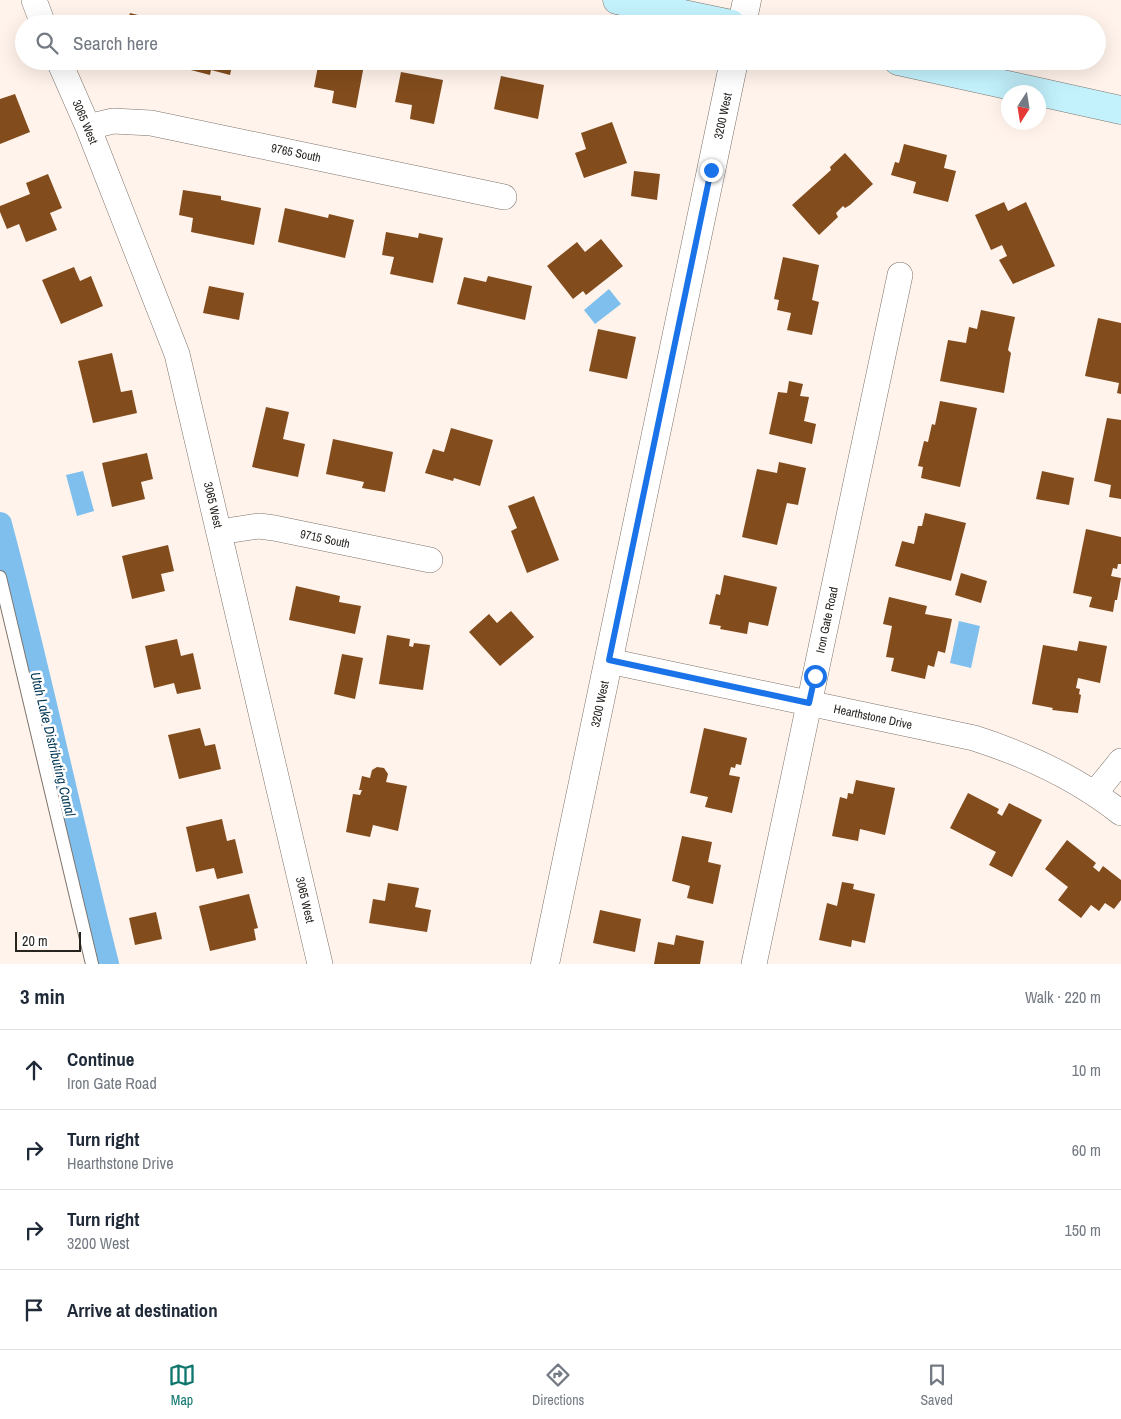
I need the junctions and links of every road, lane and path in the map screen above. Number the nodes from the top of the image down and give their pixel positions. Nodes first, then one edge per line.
1 (34, 0) edge
2 (617, 0) edge
3 (747, 0) edge
4 (40, 15) edge
5 (688, 15) edge
6 (744, 15) edge
7 (64, 70) edge
8 (732, 70) edge
9 (939, 70) edge
10 (1121, 110) edge
11 (88, 127) junction
12 (504, 197) dead end
13 (900, 276) dead end
14 (219, 532) junction
15 (430, 560) dead end
16 (0, 577) edge
17 (609, 660) junction
18 (809, 703) junction
19 (1121, 760) edge
20 (1095, 793) junction
21 (1121, 813) edge
22 (92, 964) edge
23 (320, 964) edge
24 (545, 964) edge
25 (754, 964) edge

1 - 4 street
2 - 5 main road
3 - 6 street
7 - 11 street, 3065 West
8 - 17 street, 3200 West
9 - 10 main road
11 - 12 street, 9765 South
11 - 14 street, 3065 West
13 - 18 street, Iron Gate Road
14 - 15 street, 9715 South
14 - 23 street, 3065 West
16 - 22 lane
17 - 18 street, Hearthstone Drive
17 - 24 street, 3200 West
18 - 20 street, Hearthstone Drive
18 - 25 street, Iron Gate Road
19 - 20 street
20 - 21 street, Hearthstone Drive

